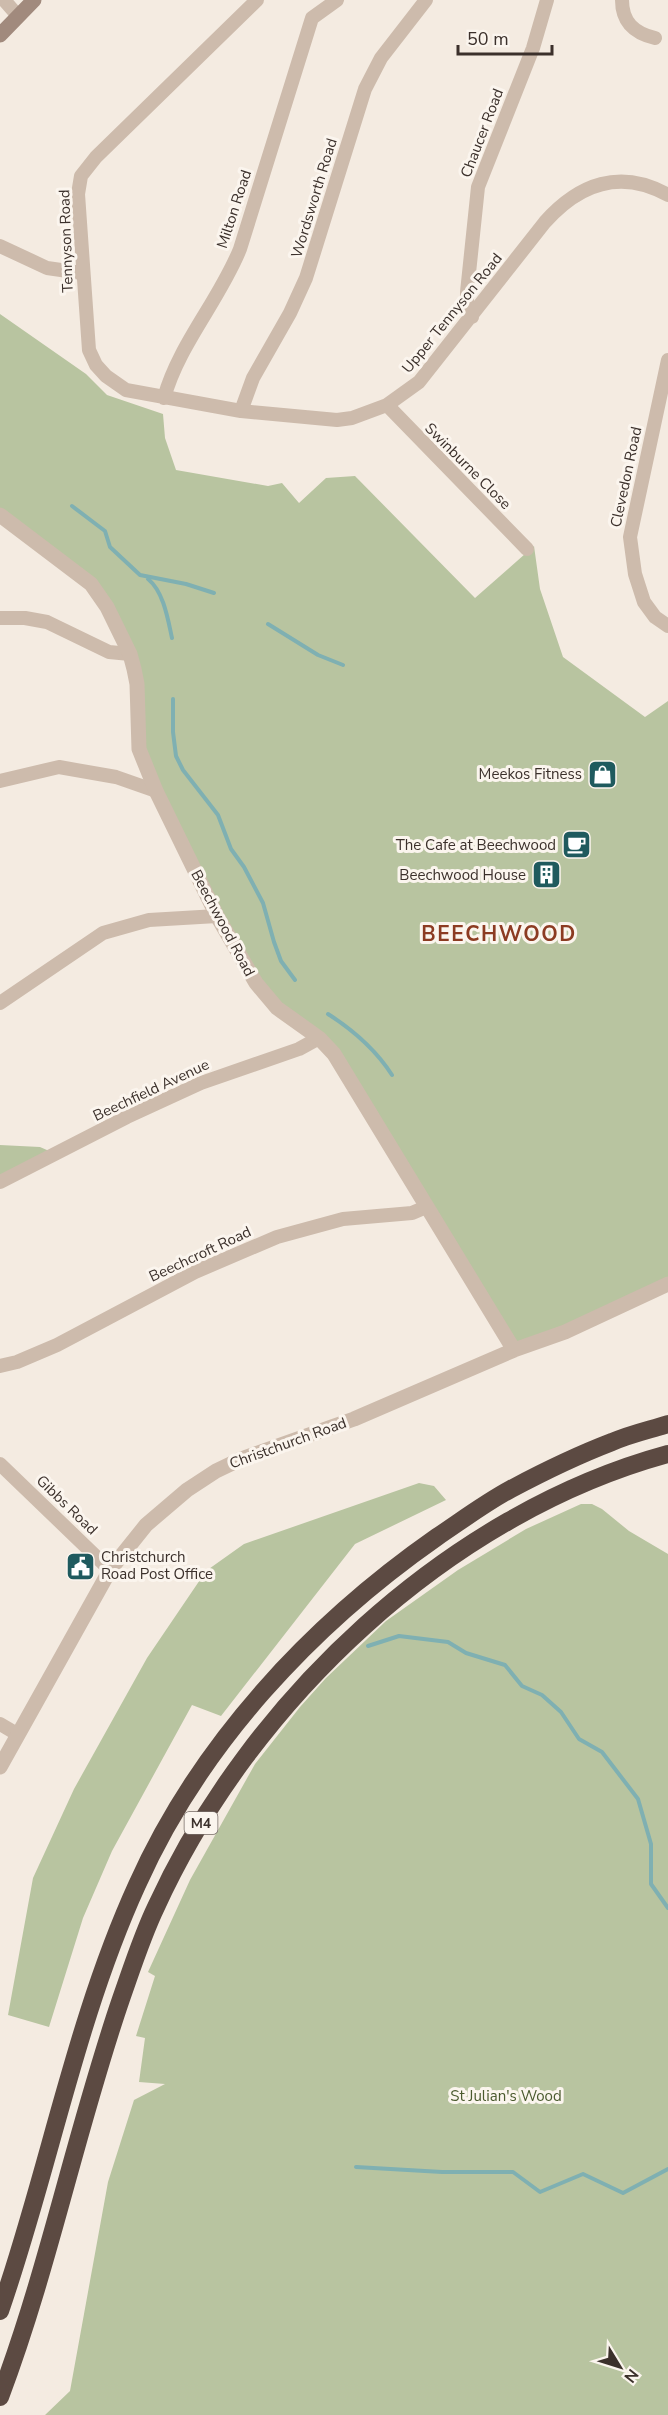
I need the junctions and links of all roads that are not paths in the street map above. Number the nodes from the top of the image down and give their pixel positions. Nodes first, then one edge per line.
1 (4, 0) edge
2 (34, 0) edge
3 (257, 0) edge
4 (318, 0) edge
5 (337, 0) edge
6 (426, 0) edge
7 (547, 0) edge
8 (622, 0) edge
9 (18, 16) junction
10 (312, 18) junction
11 (0, 34) edge
12 (655, 38) dead end
13 (668, 195) edge
14 (0, 246) edge
15 (82, 273) junction
16 (472, 317) junction
17 (668, 360) edge
18 (164, 398) junction
19 (387, 405) junction
20 (241, 411) junction
21 (0, 515) edge
22 (528, 549) dead end
23 (0, 618) edge
24 (668, 626) edge
25 (130, 654) junction
26 (0, 781) edge
27 (156, 791) junction
28 (217, 916) junction
29 (0, 1003) edge
30 (319, 1038) junction
31 (0, 1182) edge
32 (426, 1207) junction
33 (668, 1284) edge
34 (514, 1350) junction
35 (0, 1366) edge
36 (668, 1424) edge
37 (668, 1454) edge
38 (0, 1464) edge
39 (110, 1570) junction
40 (0, 1724) edge
41 (17, 1734) junction
42 (0, 1767) edge
43 (0, 2310) edge
44 (0, 2397) edge

1 - 9 street
2 - 9 main road
3 - 15 street, Tennyson Road
4 - 10 street, Milton Road
5 - 10 street
6 - 20 street, Wordsworth Road
7 - 16 street, Chaucer Road
8 - 12 street
9 - 11 main road
10 - 18 street, Milton Road
13 - 16 street, Upper Tennyson Road
14 - 15 street
15 - 18 street, Tennyson Road
16 - 19 street, Upper Tennyson Road
17 - 24 street, Clevedon Road
18 - 20 street, Upper Tennyson Road
19 - 20 street, Upper Tennyson Road
19 - 22 street, Swinburne Close
21 - 25 street, Beechwood Road
23 - 25 street
25 - 27 street, Beechwood Road
26 - 27 street
27 - 28 street, Beechwood Road
28 - 29 street
28 - 30 street, Beechwood Road
30 - 31 street, Beechfield Avenue
30 - 32 street, Beechwood Road
32 - 34 street, Beechwood Road
32 - 35 street, Beechcroft Road
33 - 34 street, Christchurch Road
34 - 39 street, Christchurch Road
36 - 43 highway, M4
37 - 44 highway, M4
38 - 39 street, Gibbs Road
39 - 41 street, Christchurch Road
40 - 41 street
41 - 42 street, Christchurch Road

